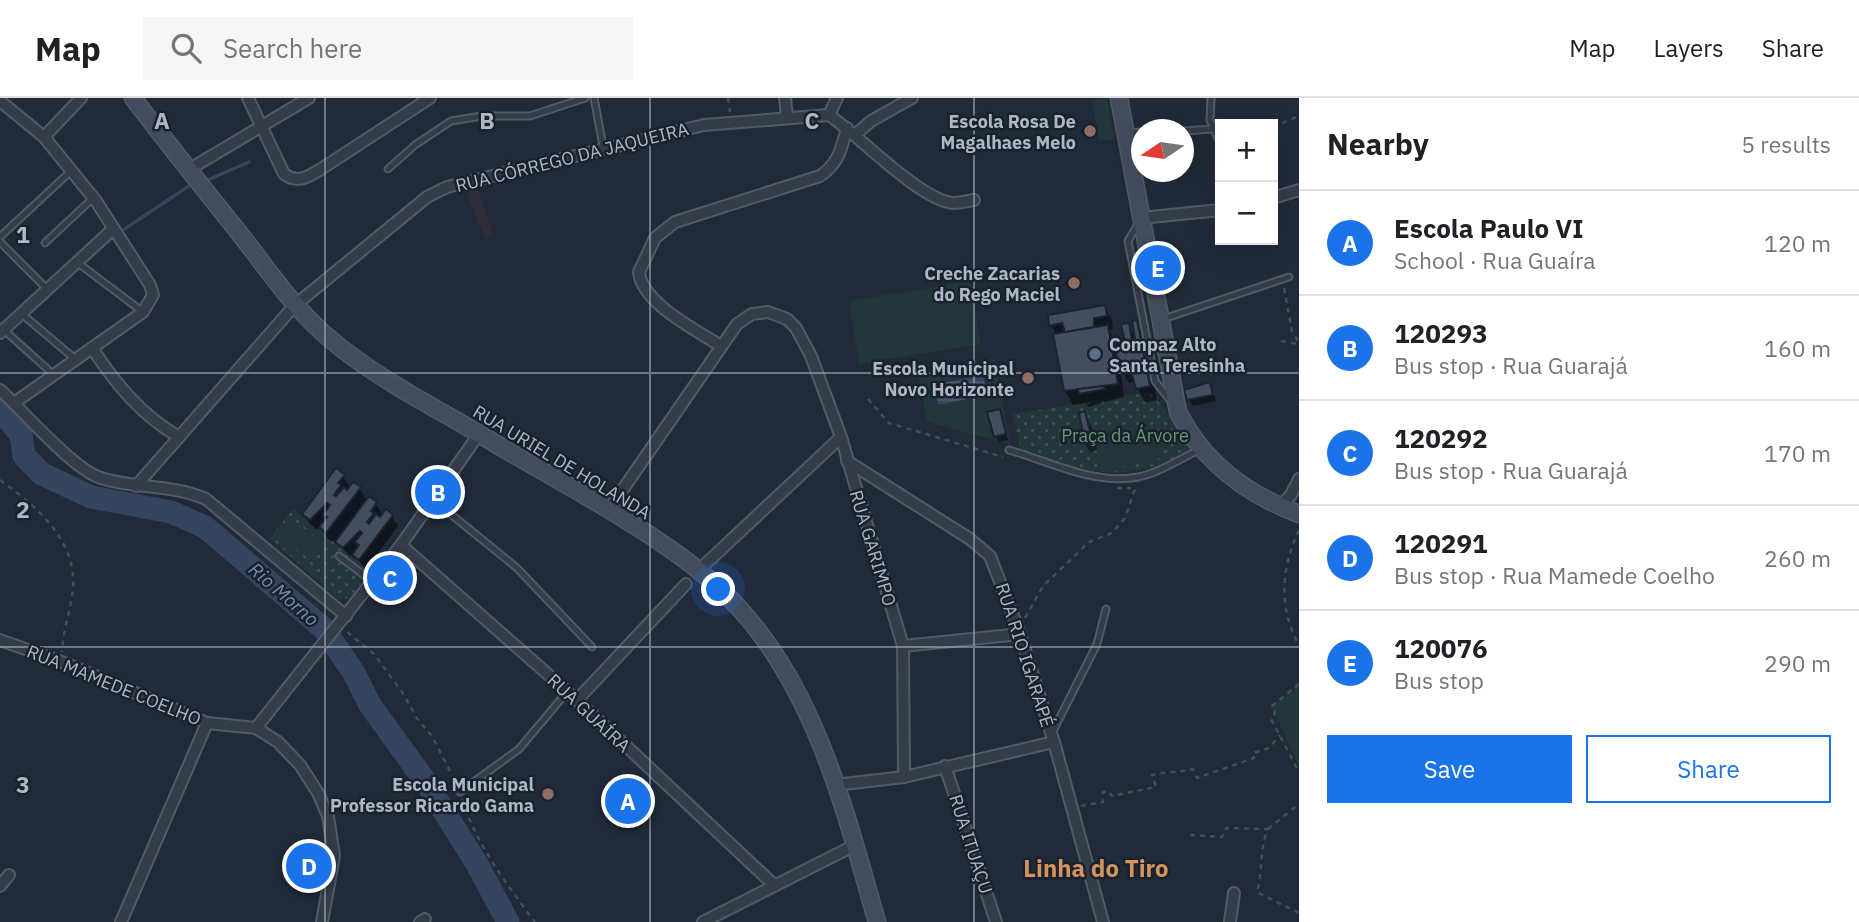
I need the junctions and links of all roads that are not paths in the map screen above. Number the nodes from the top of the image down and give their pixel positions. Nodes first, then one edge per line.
1 (81, 98) edge
2 (133, 98) edge
3 (248, 98) edge
4 (309, 98) edge
5 (430, 98) edge
6 (585, 98) edge
7 (594, 98) edge
8 (785, 98) edge
9 (836, 98) edge
10 (912, 98) edge
11 (1119, 98) edge
12 (1210, 98) edge
13 (0, 100) edge
14 (829, 115) junction
15 (787, 117) junction
16 (1131, 126) edge
17 (260, 127) junction
18 (1212, 129) junction
19 (1194, 130) edge
20 (851, 131) junction
21 (1215, 134) edge
22 (44, 137) junction
23 (604, 151) junction
24 (388, 169) dead end
25 (188, 170) junction
26 (71, 171) junction
27 (1138, 182) edge
28 (1299, 190) edge
29 (1278, 196) edge
30 (93, 198) junction
31 (974, 200) dead end
32 (1215, 211) edge
33 (1141, 218) junction
34 (112, 230) junction
35 (0, 240) edge
36 (45, 243) dead end
37 (78, 264) junction
38 (1289, 276) road end
39 (48, 290) junction
40 (294, 306) junction
41 (143, 312) junction
42 (22, 314) junction
43 (1160, 320) junction
44 (2, 332) edge
45 (721, 346) junction
46 (92, 348) junction
47 (75, 359) junction
48 (54, 375) junction
49 (0, 390) edge
50 (14, 403) junction
51 (1178, 411) junction
52 (479, 434) junction
53 (179, 437) junction
54 (841, 437) junction
55 (1201, 449) junction
56 (1009, 450) dead end
57 (847, 461) junction
58 (1299, 479) edge
59 (136, 486) junction
60 (437, 503) junction
61 (1279, 507) junction
62 (608, 511) junction
63 (1299, 514) edge
64 (401, 545) junction
65 (339, 556) dead end
66 (698, 570) junction
67 (373, 582) junction
68 (686, 584) dead end
69 (1106, 609) dead end
70 (340, 624) junction
71 (1019, 631) junction
72 (0, 640) edge
73 (903, 646) junction
74 (592, 647) dead end
75 (572, 696) junction
76 (207, 723) junction
77 (256, 728) junction
78 (1053, 738) junction
79 (945, 766) junction
80 (904, 777) junction
81 (835, 785) junction
82 (460, 792) road end
83 (855, 845) junction
84 (9, 875) dead end
85 (773, 884) junction
86 (0, 886) edge
87 (1234, 893) dead end
88 (121, 922) edge
89 (322, 922) edge
90 (704, 922) edge
91 (877, 922) edge
92 (996, 922) edge
93 (1103, 922) edge
94 (1230, 922) edge

1 - 22 street
2 - 25 main road, RUA URIEL DE HOLANDA
3 - 17 street
4 - 17 street
5 - 17 street
6 - 24 lane
7 - 23 lane
8 - 15 street
9 - 14 street
10 - 20 street
11 - 16 main road
12 - 18 lane
13 - 22 street
14 - 15 street, RUA CÓRREGO DA JAQUEIRA
14 - 20 street
15 - 23 street, RUA CÓRREGO DA JAQUEIRA
17 - 25 street
18 - 19 lane
18 - 21 lane
20 - 31 street
20 - 45 street
22 - 26 street
23 - 40 street, RUA CÓRREGO DA JAQUEIRA
25 - 40 main road, RUA URIEL DE HOLANDA
26 - 30 street
26 - 35 lane
27 - 33 main road
28 - 29 street
30 - 34 street
30 - 36 lane
32 - 33 street
33 - 43 main road
33 - 51 lane
34 - 37 street
34 - 41 street
35 - 39 lane
37 - 39 street
37 - 41 lane
38 - 43 lane
39 - 42 street
40 - 52 main road, RUA URIEL DE HOLANDA
40 - 53 street, RUA CÓRREGO DA JAQUEIRA
41 - 46 street
42 - 44 street
42 - 47 lane
43 - 51 main road
44 - 48 lane
45 - 54 street, RUA GARIMPO
45 - 62 street
46 - 47 street
46 - 53 street
47 - 48 street
48 - 50 street
49 - 50 street
50 - 59 street
51 - 55 main road
52 - 60 street
52 - 62 main road, RUA URIEL DE HOLANDA
53 - 59 street, RUA CÓRREGO DA JAQUEIRA
54 - 57 street, RUA GARIMPO
54 - 66 street
55 - 56 lane
55 - 61 main road
57 - 71 street, RUA RIO IGARAPÉ
57 - 73 street, RUA GARIMPO
58 - 61 street
59 - 70 street
60 - 64 street
60 - 74 lane
61 - 63 main road
62 - 66 main road, RUA URIEL DE HOLANDA
64 - 67 street
64 - 75 street, RUA GUAÍRA
65 - 67 lane
66 - 81 main road, RUA URIEL DE HOLANDA
67 - 70 street
68 - 75 street
69 - 78 lane
70 - 77 street
71 - 73 street
71 - 78 street, RUA RIO IGARAPÉ
72 - 76 street, RUA MAMEDE COELHO
73 - 80 street, RUA GARIMPO
75 - 82 lane
75 - 85 street, RUA GUAÍRA
76 - 77 street, RUA MAMEDE COELHO
76 - 88 street
77 - 89 street
78 - 79 street
78 - 93 street, RUA RIO IGARAPÉ
79 - 80 street
79 - 92 street, RUA ITUAÇU
80 - 81 street
81 - 83 main road, RUA URIEL DE HOLANDA
83 - 85 street
83 - 91 main road, RUA URIEL DE HOLANDA
84 - 86 street
85 - 90 street
87 - 94 street

